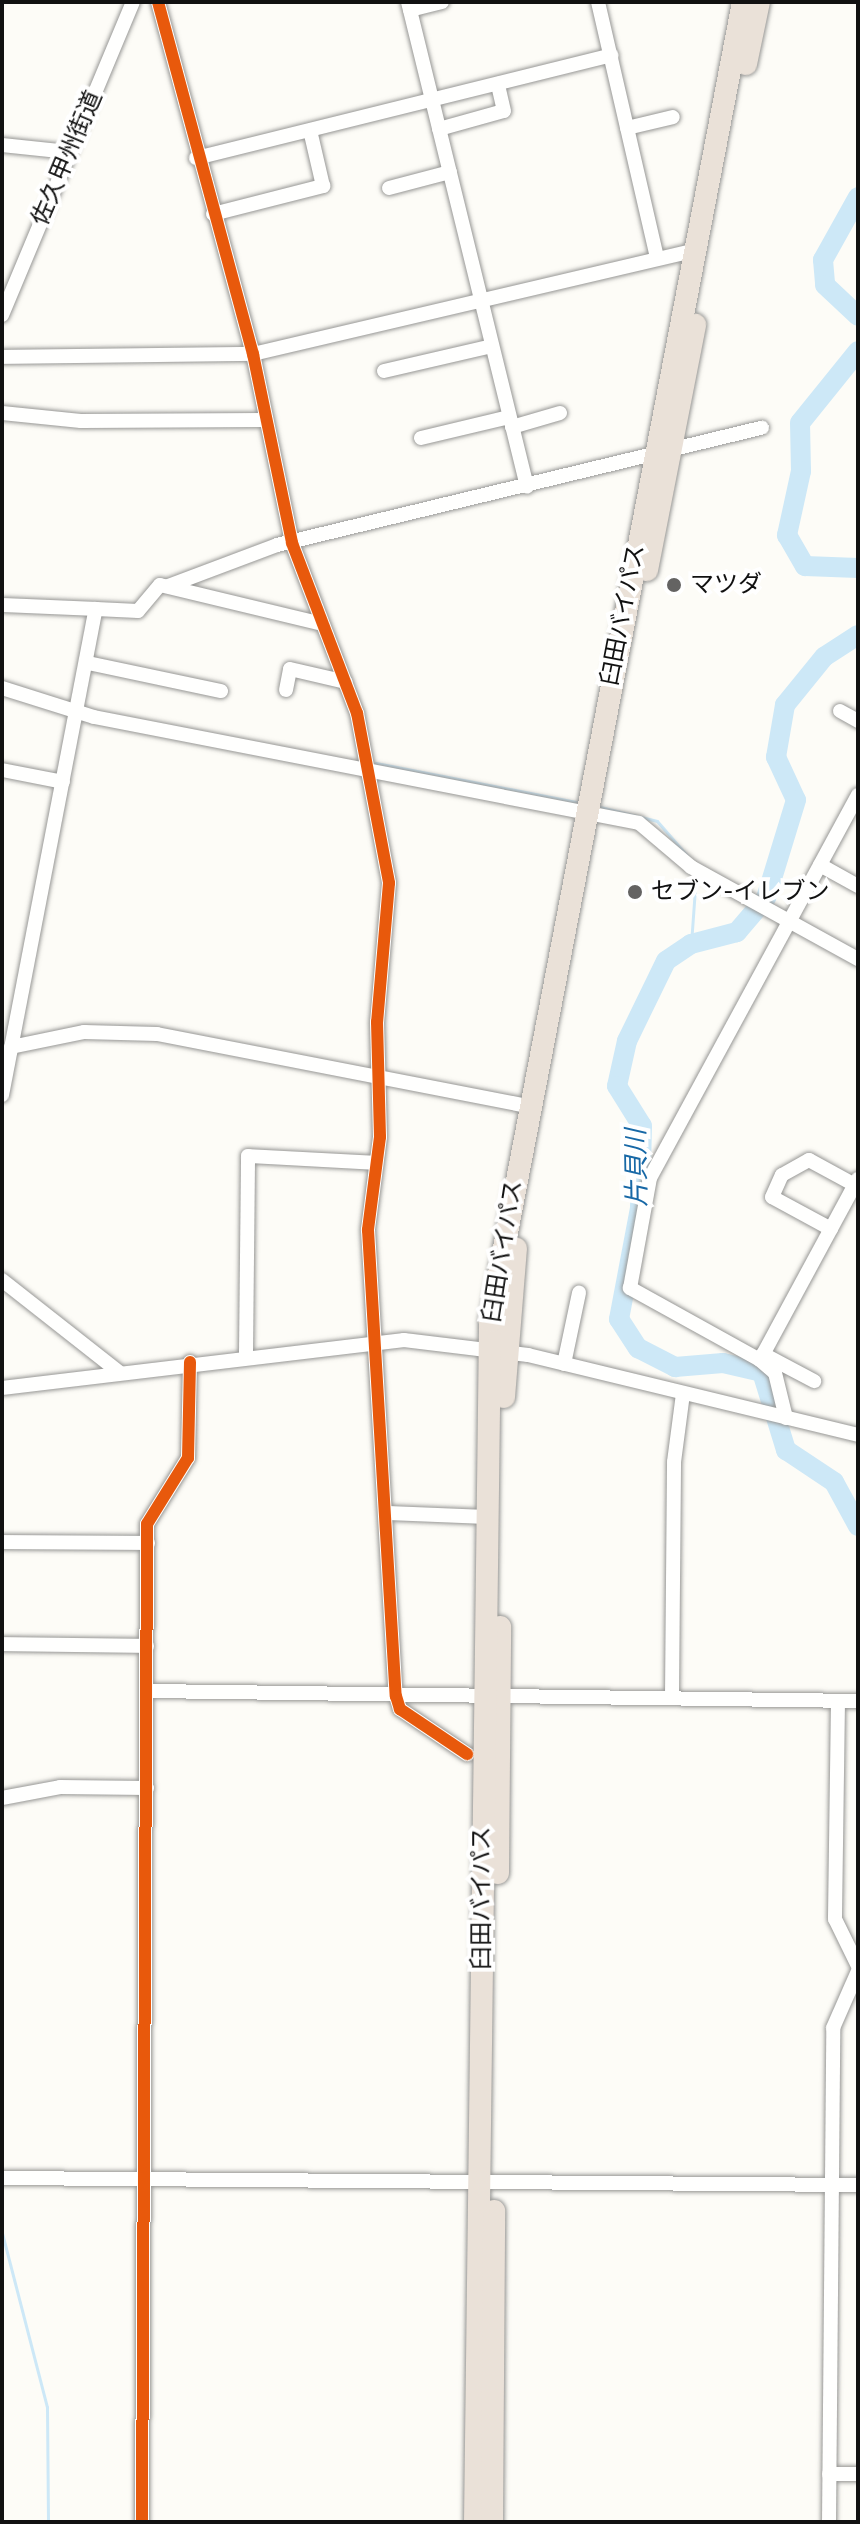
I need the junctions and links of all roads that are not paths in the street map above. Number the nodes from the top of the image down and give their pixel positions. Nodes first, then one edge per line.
1 (133, 2) edge
2 (158, 2) edge
3 (442, 2) edge
4 (598, 2) edge
5 (743, 2) edge
6 (759, 2) edge
7 (409, 6) edge
8 (611, 55) junction
9 (498, 84) junction
10 (432, 100) junction
11 (673, 117) dead end
12 (627, 128) junction
13 (439, 129) junction
14 (310, 130) junction
15 (2, 145) edge
16 (69, 152) junction
17 (196, 158) junction
18 (450, 172) junction
19 (389, 188) dead end
20 (213, 214) junction
21 (695, 250) junction
22 (656, 254) junction
23 (480, 298) junction
24 (2, 315) edge
25 (492, 346) junction
26 (253, 354) junction
27 (2, 357) edge
28 (384, 371) dead end
29 (2, 413) edge
30 (560, 413) dead end
31 (265, 420) junction
32 (510, 422) junction
33 (762, 428) dead end
34 (421, 438) dead end
35 (662, 453) junction
36 (527, 487) junction
37 (292, 543) junction
38 (168, 586) junction
39 (4, 605) dead end
40 (96, 609) junction
41 (322, 624) junction
42 (88, 663) junction
43 (346, 682) junction
44 (2, 688) edge
45 (286, 690) dead end
46 (221, 691) dead end
47 (840, 711) dead end
48 (77, 712) junction
49 (858, 721) edge
50 (2, 770) edge
51 (367, 770) junction
52 (63, 782) junction
53 (858, 795) edge
54 (854, 813) edge
55 (593, 815) junction
56 (820, 865) junction
57 (858, 886) edge
58 (789, 921) junction
59 (858, 959) edge
60 (11, 1047) junction
61 (380, 1076) junction
62 (2, 1095) edge
63 (529, 1106) junction
64 (376, 1163) junction
65 (856, 1182) edge
66 (831, 1229) junction
67 (2, 1280) edge
68 (579, 1293) dead end
69 (376, 1345) junction
70 (497, 1350) junction
71 (246, 1353) junction
72 (761, 1357) junction
73 (190, 1362) junction
74 (564, 1364) junction
75 (119, 1372) junction
76 (814, 1381) dead end
77 (2, 1388) edge
78 (683, 1394) junction
79 (784, 1418) junction
80 (857, 1433) edge
81 (389, 1513) junction
82 (486, 1517) junction
83 (2, 1542) edge
84 (148, 1543) junction
85 (2, 1644) edge
86 (147, 1646) junction
87 (150, 1691) junction
88 (396, 1696) junction
89 (672, 1696) junction
90 (492, 1698) junction
91 (838, 1701) junction
92 (858, 1701) edge
93 (467, 1754) dead end
94 (147, 1788) junction
95 (2, 1798) edge
96 (858, 1969) edge
97 (2, 2178) edge
98 (146, 2179) junction
99 (487, 2182) junction
100 (833, 2185) junction
101 (858, 2185) edge
102 (829, 2474) junction
103 (858, 2474) edge
104 (142, 2522) edge
105 (475, 2522) edge
106 (492, 2522) edge
107 (829, 2522) edge

1 - 16 street, 佐久甲州街道
2 - 17 street
3 - 7 street
4 - 8 street
5 - 21 highway, 臼田バイパス
6 - 35 highway, 臼田バイパス
7 - 10 street
8 - 9 street
8 - 12 street
9 - 10 street
9 - 13 street
10 - 13 street
10 - 14 street
11 - 12 street
12 - 22 street
13 - 18 street
14 - 17 street
14 - 20 street
15 - 16 street
16 - 24 street, 佐久甲州街道
17 - 20 street
18 - 19 street
18 - 23 street
20 - 26 street
21 - 22 street
21 - 35 highway, 臼田バイパス
22 - 23 street
23 - 25 street
23 - 26 street
25 - 28 street
25 - 32 street
26 - 27 street
26 - 31 street
29 - 31 street
30 - 32 street
31 - 37 street
32 - 34 street
32 - 36 street
33 - 35 street
35 - 36 street
35 - 55 highway, 臼田バイパス
36 - 37 street
37 - 38 street
37 - 41 street
38 - 40 street
38 - 41 street
39 - 40 street
40 - 42 street
41 - 43 street
42 - 46 street
42 - 48 street
43 - 45 street
43 - 51 street
44 - 48 street
47 - 49 street
48 - 51 street
48 - 52 street
50 - 52 street
51 - 55 street
51 - 61 street
52 - 60 street
53 - 54 street
54 - 56 street
55 - 58 street
55 - 63 highway, 臼田バイパス
55 - 70 highway, 臼田バイパス
56 - 57 street
56 - 58 street
58 - 59 street
58 - 72 street
60 - 61 street
60 - 62 street
61 - 63 street
61 - 64 street
63 - 70 highway, 臼田バイパス
64 - 69 street
64 - 71 street
65 - 66 street
65 - 66 street
66 - 72 street
67 - 75 street
68 - 74 street
69 - 70 street
69 - 71 street
69 - 81 street
70 - 74 street
70 - 82 highway, 臼田バイパス
70 - 90 highway, 臼田バイパス
71 - 73 street
72 - 76 street
72 - 79 street
73 - 75 street
73 - 84 street
74 - 78 street
75 - 77 street
78 - 79 street
78 - 89 street
79 - 80 street
81 - 82 street
81 - 88 street
82 - 90 highway, 臼田バイパス
83 - 84 street
84 - 86 street
85 - 86 street
86 - 87 street
87 - 88 street
87 - 94 street
88 - 90 street
88 - 93 street
89 - 90 street
89 - 91 street
90 - 99 highway, 臼田バイパス
91 - 92 street
91 - 96 street
94 - 95 street
94 - 98 street
96 - 100 street
97 - 98 street
98 - 99 street
98 - 104 street
99 - 100 street
99 - 105 highway, 臼田バイパス
99 - 106 highway, 臼田バイパス
100 - 101 street
100 - 102 street
102 - 103 street
102 - 107 street

